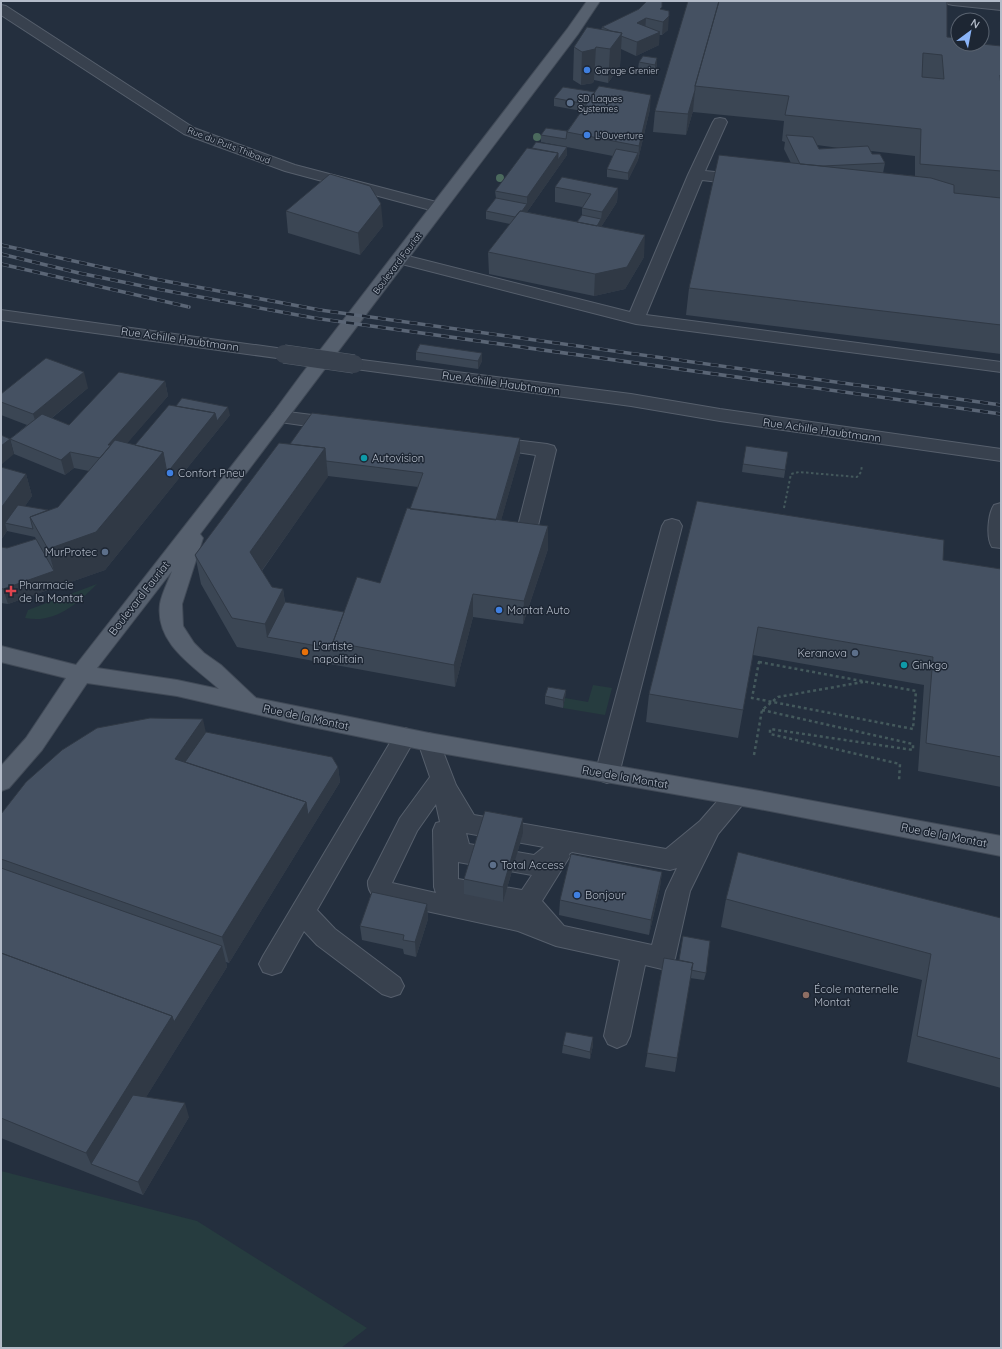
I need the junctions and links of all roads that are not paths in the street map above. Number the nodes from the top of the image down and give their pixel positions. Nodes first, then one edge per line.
1 (594, 1) edge
2 (953, 1) edge
3 (1001, 6) edge
4 (1, 9) edge
5 (720, 122) dead end
6 (696, 175) junction
7 (759, 181) edge
8 (438, 207) junction
9 (400, 259) junction
10 (1, 315) edge
11 (636, 319) junction
12 (1001, 367) edge
13 (280, 417) junction
14 (351, 425) edge
15 (469, 440) edge
16 (1001, 455) edge
17 (1001, 510) edge
18 (197, 523) junction
19 (672, 526) dead end
20 (526, 534) edge
21 (999, 542) dead end
22 (171, 604) joint
23 (1, 654) edge
24 (81, 674) junction
25 (249, 704) junction
26 (405, 737) junction
27 (429, 742) junction
28 (607, 774) junction
29 (1, 782) edge
30 (443, 783) junction
31 (735, 797) junction
32 (709, 828) junction
33 (568, 841) junction
34 (1001, 846) edge
35 (525, 911) junction
36 (302, 912) junction
37 (635, 952) junction
38 (272, 964) dead end
39 (391, 986) dead end
40 (616, 1036) dead end

1 - 8 main road, Boulevard Fauriat
2 - 3 street
4 - 8 street, Rue du Puits Thibaud
5 - 6 street
6 - 7 street
6 - 11 street
8 - 9 main road, Boulevard Fauriat
9 - 11 street
9 - 13 main road, Boulevard Fauriat
10 - 16 street, Rue Achille Haubtmann, bridge
11 - 12 street
13 - 14 street
13 - 18 main road, Boulevard Fauriat
15 - 20 street
17 - 21 street
18 - 22 main road, Boulevard Fauriat
18 - 24 main road, Boulevard Fauriat
19 - 28 street
22 - 25 main road, Rue de la Montat
23 - 24 main road, Rue de la Montat
24 - 25 main road, Rue de la Montat
24 - 29 main road, Boulevard Fauriat
25 - 26 main road, Rue de la Montat
26 - 27 main road, Rue de la Montat
26 - 36 street
27 - 28 main road, Rue de la Montat
27 - 30 street
28 - 31 main road, Rue de la Montat
30 - 33 street
30 - 35 street
30 - 35 street
31 - 32 street
31 - 34 main road, Rue de la Montat
32 - 33 street
32 - 37 street
33 - 35 street
35 - 37 street
36 - 38 street
36 - 39 street
37 - 40 street

